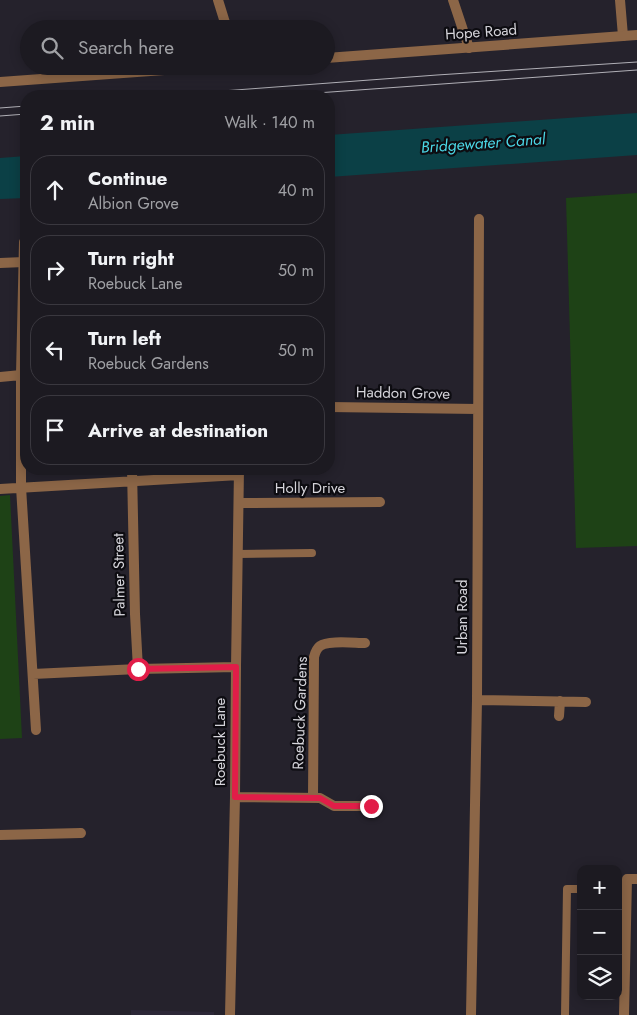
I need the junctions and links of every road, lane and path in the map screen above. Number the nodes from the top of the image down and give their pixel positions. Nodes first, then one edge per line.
1 (218, 0) edge
2 (453, 0) edge
3 (620, 0) edge
4 (224, 20) edge
5 (637, 35) edge
6 (623, 36) junction
7 (469, 48) junction
8 (335, 57) edge
9 (96, 75) edge
10 (0, 82) edge
11 (479, 219) dead end
12 (20, 262) edge
13 (0, 263) edge
14 (20, 375) edge
15 (0, 377) edge
16 (335, 407) edge
17 (478, 409) junction
18 (21, 475) edge
19 (132, 475) edge
20 (203, 475) edge
21 (239, 475) edge
22 (132, 481) junction
23 (21, 487) junction
24 (0, 489) edge
25 (380, 502) dead end
26 (239, 503) junction
27 (312, 553) dead end
28 (238, 554) junction
29 (365, 643) dead end
30 (236, 667) junction
31 (138, 669) junction
32 (32, 674) junction
33 (477, 700) junction
34 (560, 701) junction
35 (586, 702) dead end
36 (559, 716) dead end
37 (36, 730) dead end
38 (235, 797) junction
39 (313, 798) junction
40 (371, 806) dead end
41 (81, 833) dead end
42 (0, 835) edge
43 (627, 884) edge
44 (577, 889) edge
45 (230, 1015) edge
46 (471, 1015) edge
47 (565, 1015) edge
48 (624, 1015) edge

1 - 4 street
2 - 7 street
3 - 6 street
5 - 6 street, Hope Road
6 - 7 street, Hope Road
7 - 8 street, Hope Road
9 - 10 street
11 - 17 street, Urban Road
12 - 13 street
14 - 15 street
16 - 17 street, Haddon Grove
17 - 33 street, Urban Road
18 - 23 street
19 - 22 street, Palmer Street
20 - 22 street
21 - 26 street, Roebuck Lane
22 - 23 street
22 - 31 street, Palmer Street
23 - 24 street
23 - 32 street
25 - 26 street, Holly Drive
26 - 28 street, Roebuck Lane
27 - 28 lane
28 - 30 street, Roebuck Lane
29 - 39 street, Roebuck Gardens
30 - 31 street
30 - 38 street, Roebuck Lane
31 - 32 street
32 - 37 street
33 - 34 street
33 - 46 street, Urban Road
34 - 35 street
34 - 36 street
38 - 39 street
38 - 45 street, Roebuck Lane
39 - 40 street
41 - 42 street
43 - 48 street
44 - 47 lane

